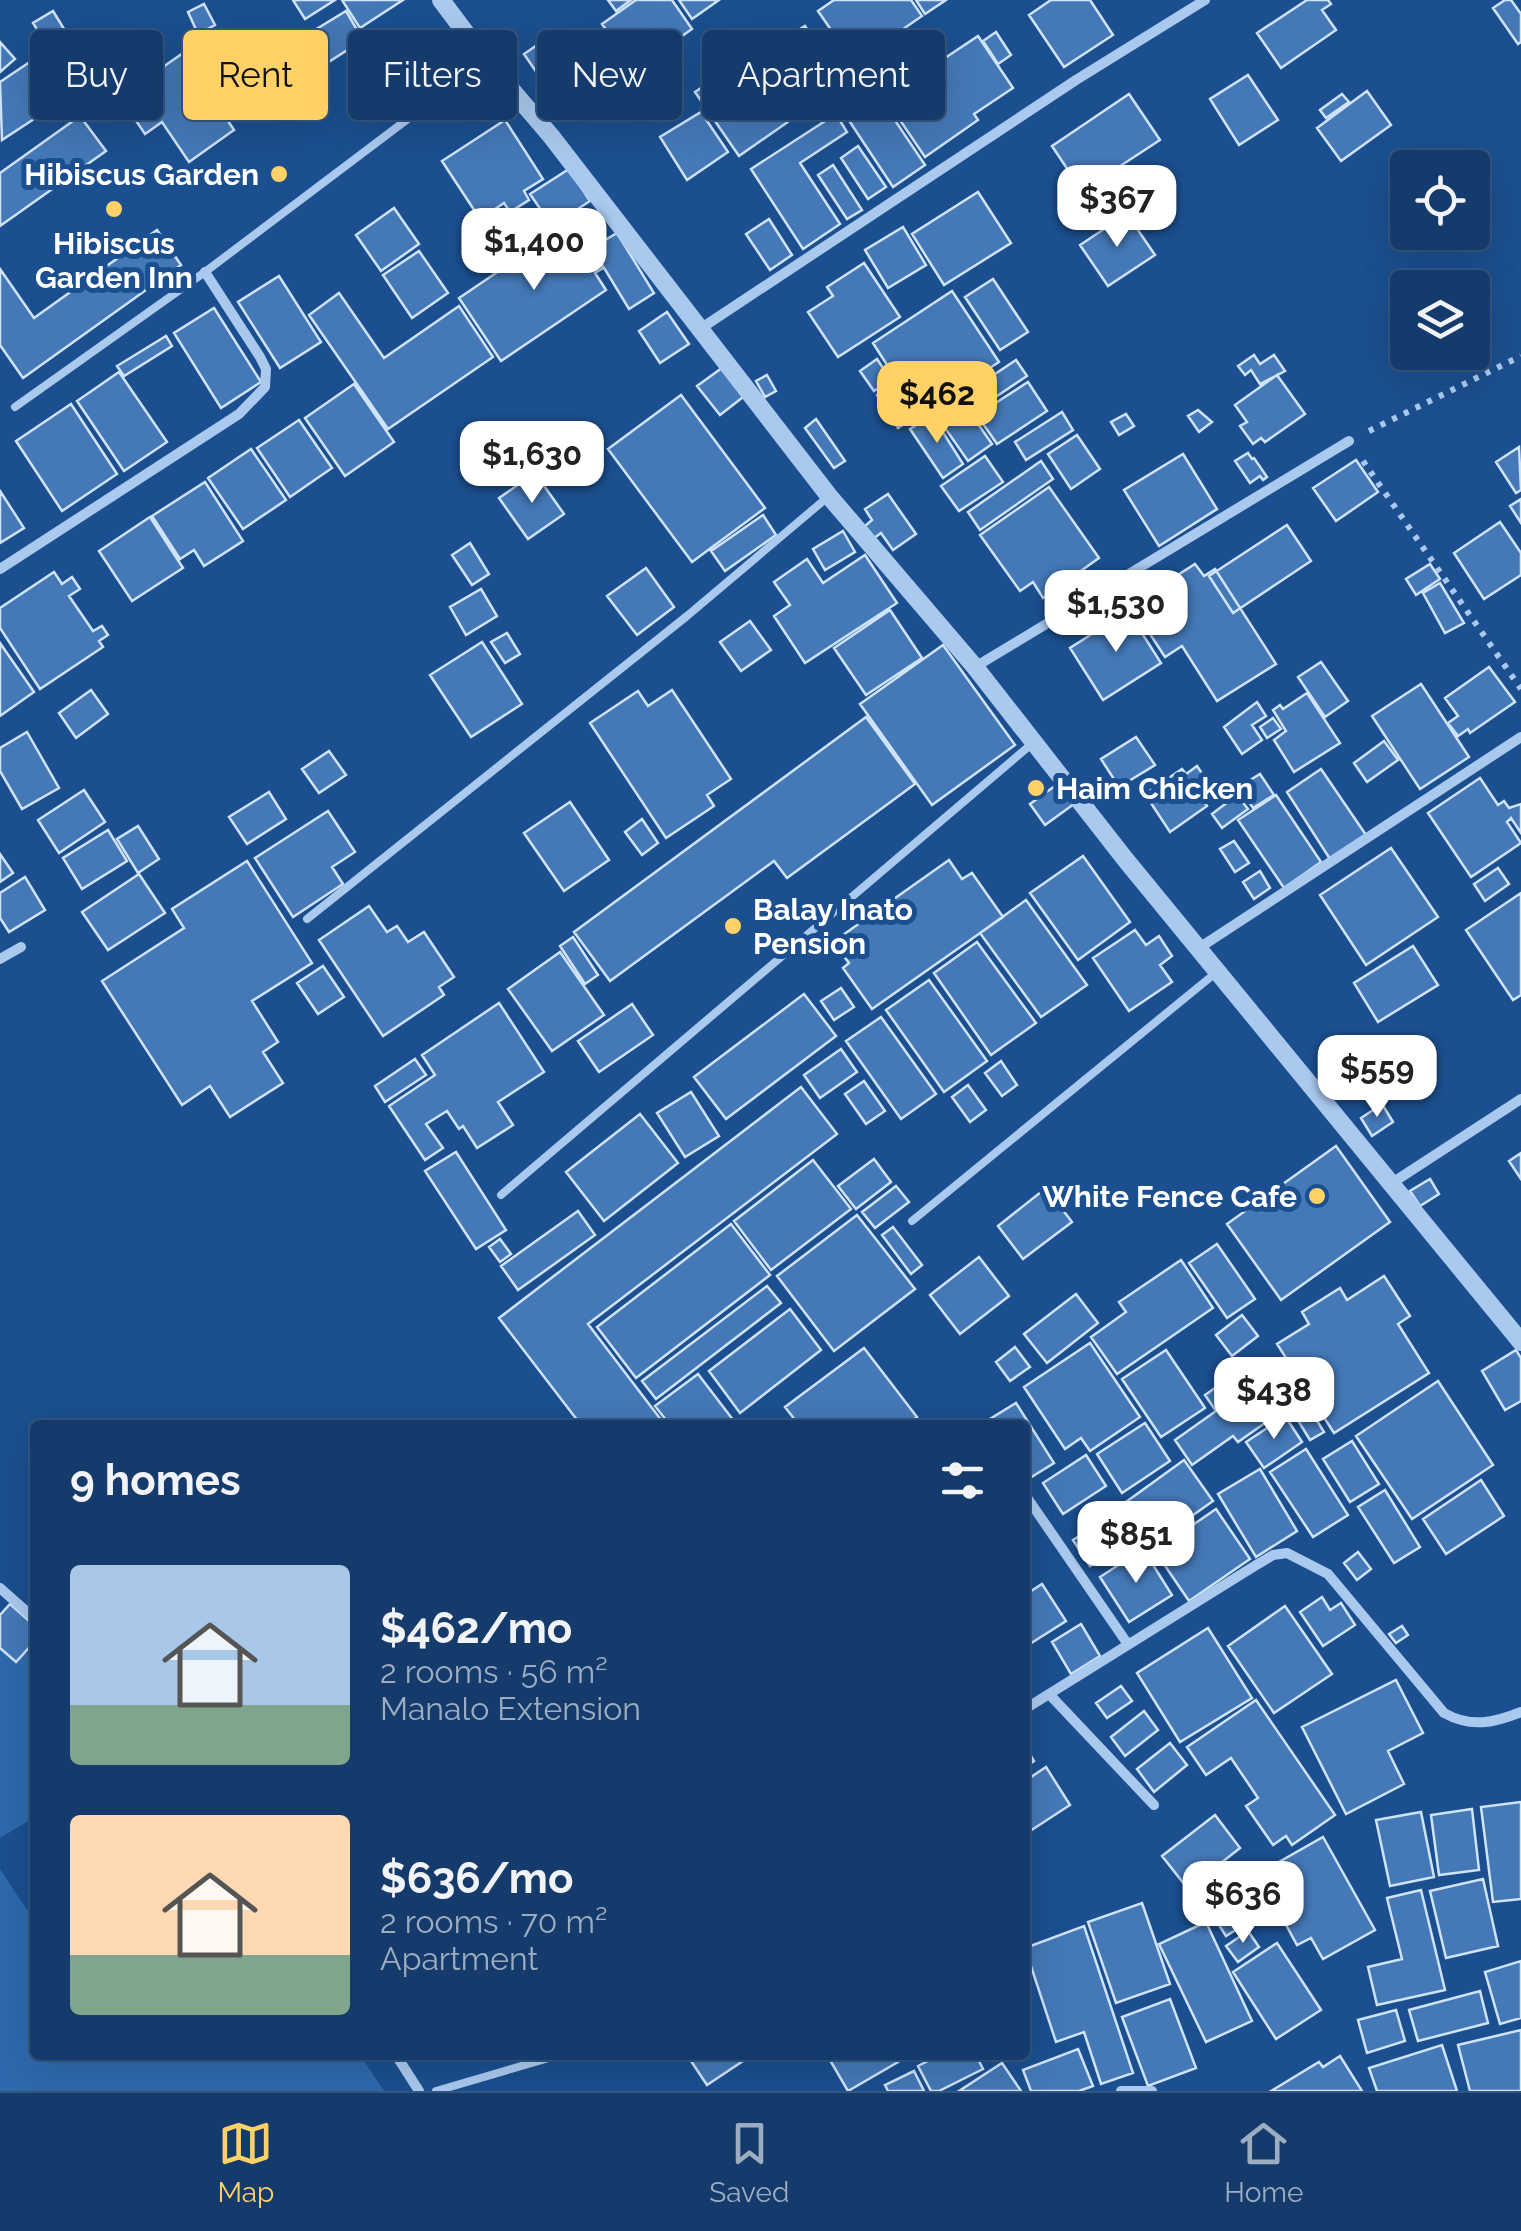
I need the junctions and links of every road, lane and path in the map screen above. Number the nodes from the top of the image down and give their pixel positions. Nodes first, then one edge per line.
1 (441, 0) edge
2 (1204, 0) edge
3 (464, 30) edge
4 (517, 97) edge
5 (406, 120) edge
6 (205, 272) junction
7 (700, 330) junction
8 (1521, 356) edge
9 (15, 407) dead end
10 (1349, 441) junction
11 (829, 496) junction
12 (0, 569) edge
13 (975, 667) junction
14 (1521, 689) edge
15 (1521, 737) edge
16 (1034, 742) junction
17 (307, 919) dead end
18 (20, 947) dead end
19 (1199, 948) junction
20 (0, 959) edge
21 (1218, 972) junction
22 (1521, 1099) edge
23 (1392, 1184) junction
24 (502, 1195) dead end
25 (912, 1221) dead end
26 (1521, 1342) edge
27 (1030, 1502) edge
28 (0, 1588) edge
29 (30, 1615) edge
30 (1127, 1643) junction
31 (1050, 1694) junction
32 (1030, 1706) edge
33 (1521, 1712) edge
34 (1154, 1805) dead end
35 (399, 2060) edge
36 (541, 2060) edge
37 (419, 2091) edge
38 (436, 2091) edge
39 (1121, 2091) edge
40 (1152, 2091) edge

1 - 3 street
2 - 7 street
4 - 7 street
5 - 6 lane
6 - 9 lane
6 - 12 street
7 - 11 street
8 - 10 path
10 - 13 street
10 - 14 path
11 - 13 street
11 - 17 lane
13 - 16 street
15 - 19 street
16 - 19 street
16 - 24 lane
18 - 20 street
19 - 21 street
21 - 23 street
21 - 25 lane
22 - 23 street
23 - 26 street
27 - 30 street
28 - 29 street
30 - 31 street
30 - 33 street
31 - 32 street
31 - 34 street
35 - 37 street
36 - 38 lane
39 - 40 street

